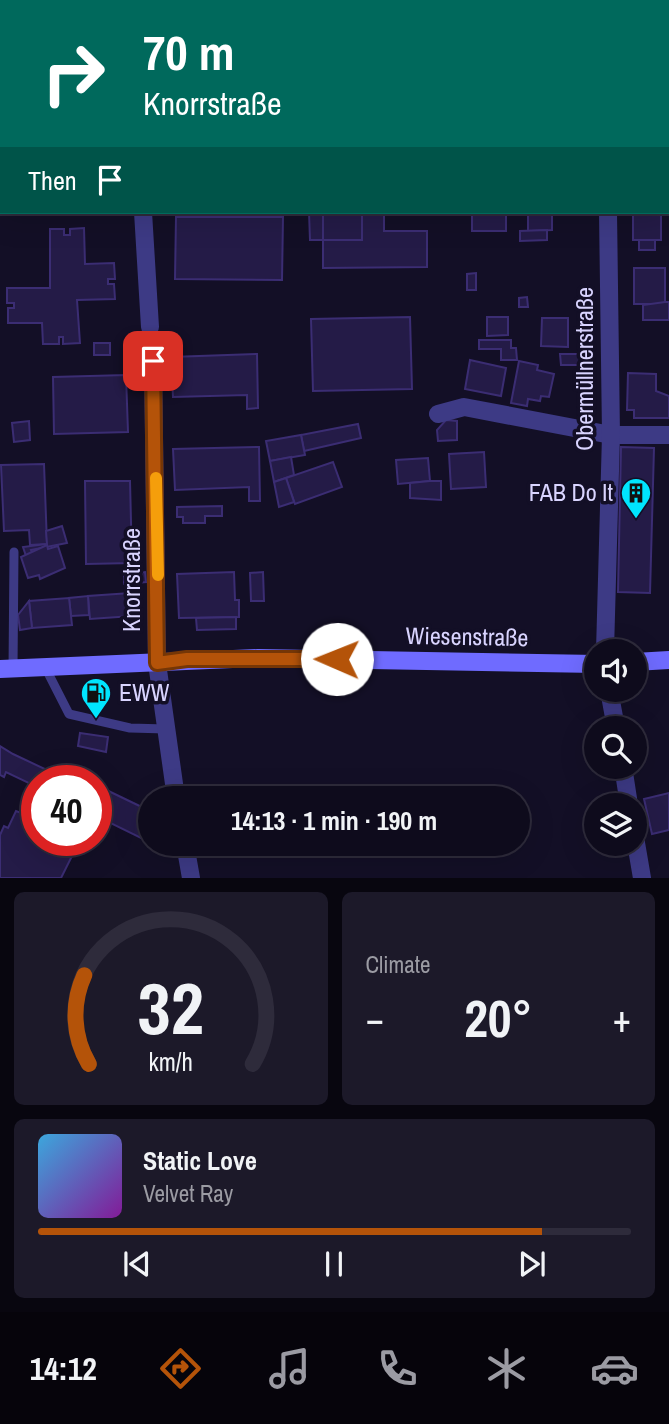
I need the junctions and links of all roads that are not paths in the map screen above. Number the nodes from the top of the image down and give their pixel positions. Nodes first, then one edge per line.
1 (143, 214) edge
2 (608, 214) edge
3 (150, 327) dead end
4 (153, 361) dead end
5 (438, 414) dead end
6 (611, 435) junction
7 (669, 435) edge
8 (13, 552) dead end
9 (605, 639) edge
10 (669, 660) edge
11 (647, 661) edge
12 (157, 663) junction
13 (584, 663) edge
14 (45, 667) junction
15 (6, 669) edge
16 (166, 729) junction
17 (174, 786) edge
18 (187, 856) edge
19 (638, 856) edge
20 (191, 878) edge
21 (642, 878) edge

1 - 3 street
2 - 6 street, Obermüllnerstraße
4 - 12 street, Knorrstraße
5 - 6 street
6 - 7 street
6 - 9 street, Obermüllnerstraße
8 - 15 lane
10 - 11 street
12 - 13 street, Wiesenstraße
12 - 14 street, Wiesenstraße
12 - 16 street, Knorrstraße
14 - 15 street, Wiesenstraße
14 - 16 lane
16 - 17 street, Knorrstraße
18 - 20 street
19 - 21 street

